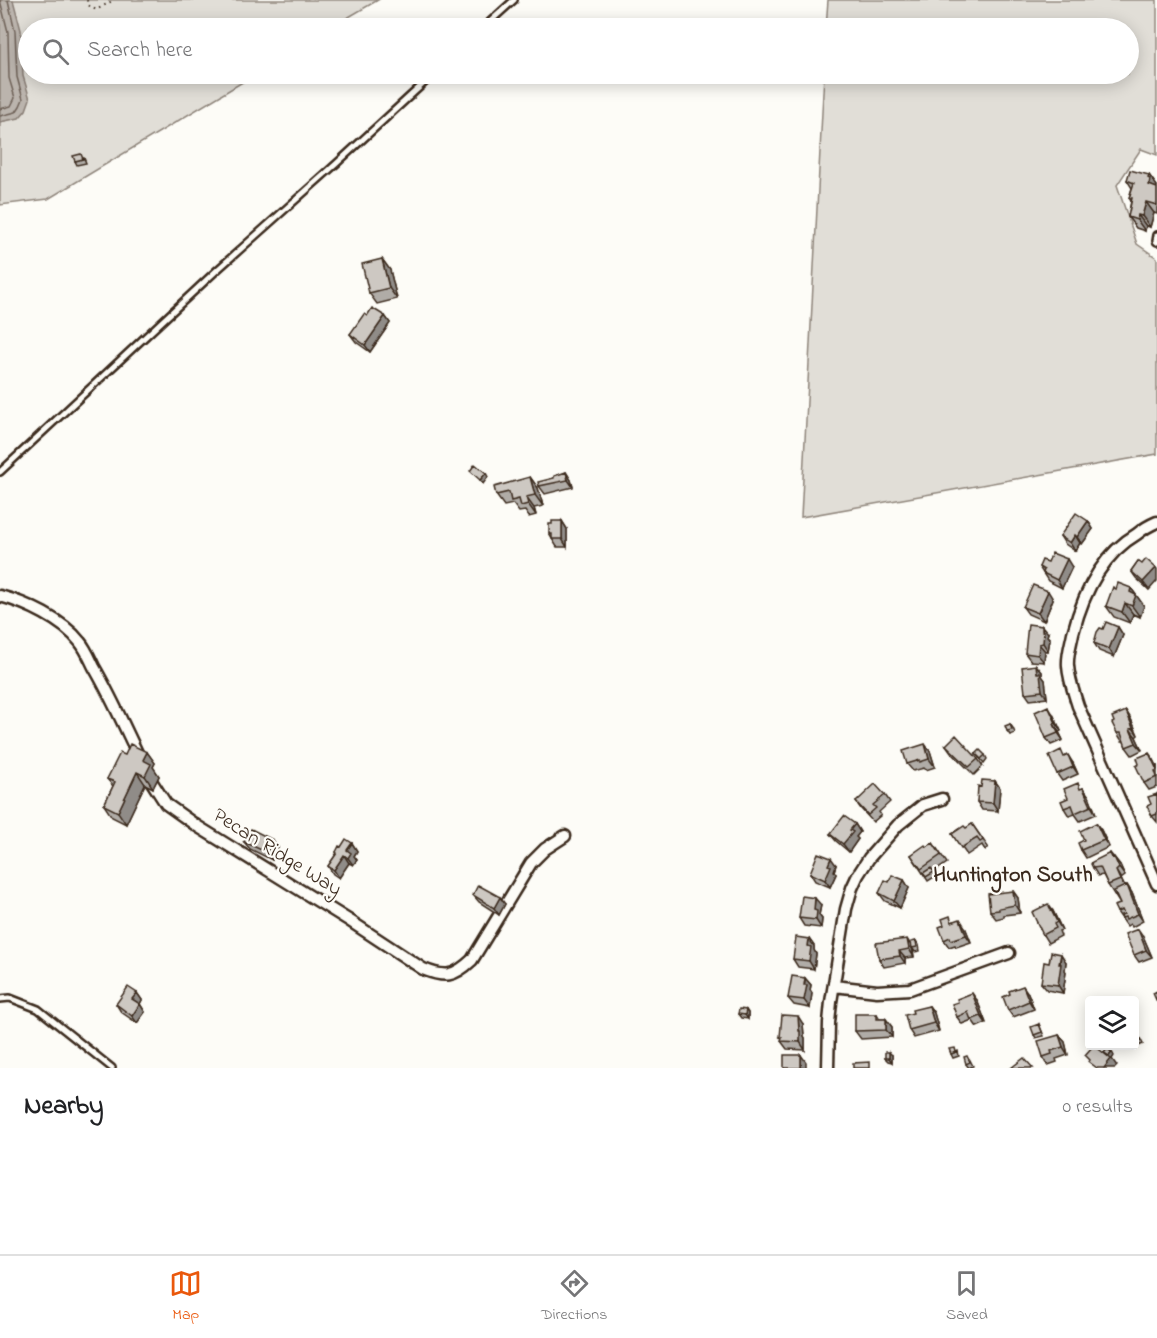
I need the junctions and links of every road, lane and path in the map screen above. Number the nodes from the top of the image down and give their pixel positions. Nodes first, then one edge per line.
1 (87, 0) edge
2 (114, 0) edge
3 (514, 0) edge
4 (494, 18) edge
5 (423, 84) edge
6 (1157, 235) edge
7 (1157, 242) edge
8 (0, 472) edge
9 (1157, 522) edge
10 (0, 596) edge
11 (942, 800) dead end
12 (565, 836) dead end
13 (1157, 884) edge
14 (1009, 953) dead end
15 (834, 986) junction
16 (0, 999) edge
17 (112, 1068) edge
18 (828, 1068) edge

1 - 2 path
3 - 4 lane
5 - 8 lane
6 - 7 lane
9 - 13 street
10 - 12 street, Pecan Ridge Way
11 - 15 street
14 - 15 street
15 - 18 street
16 - 17 lane

